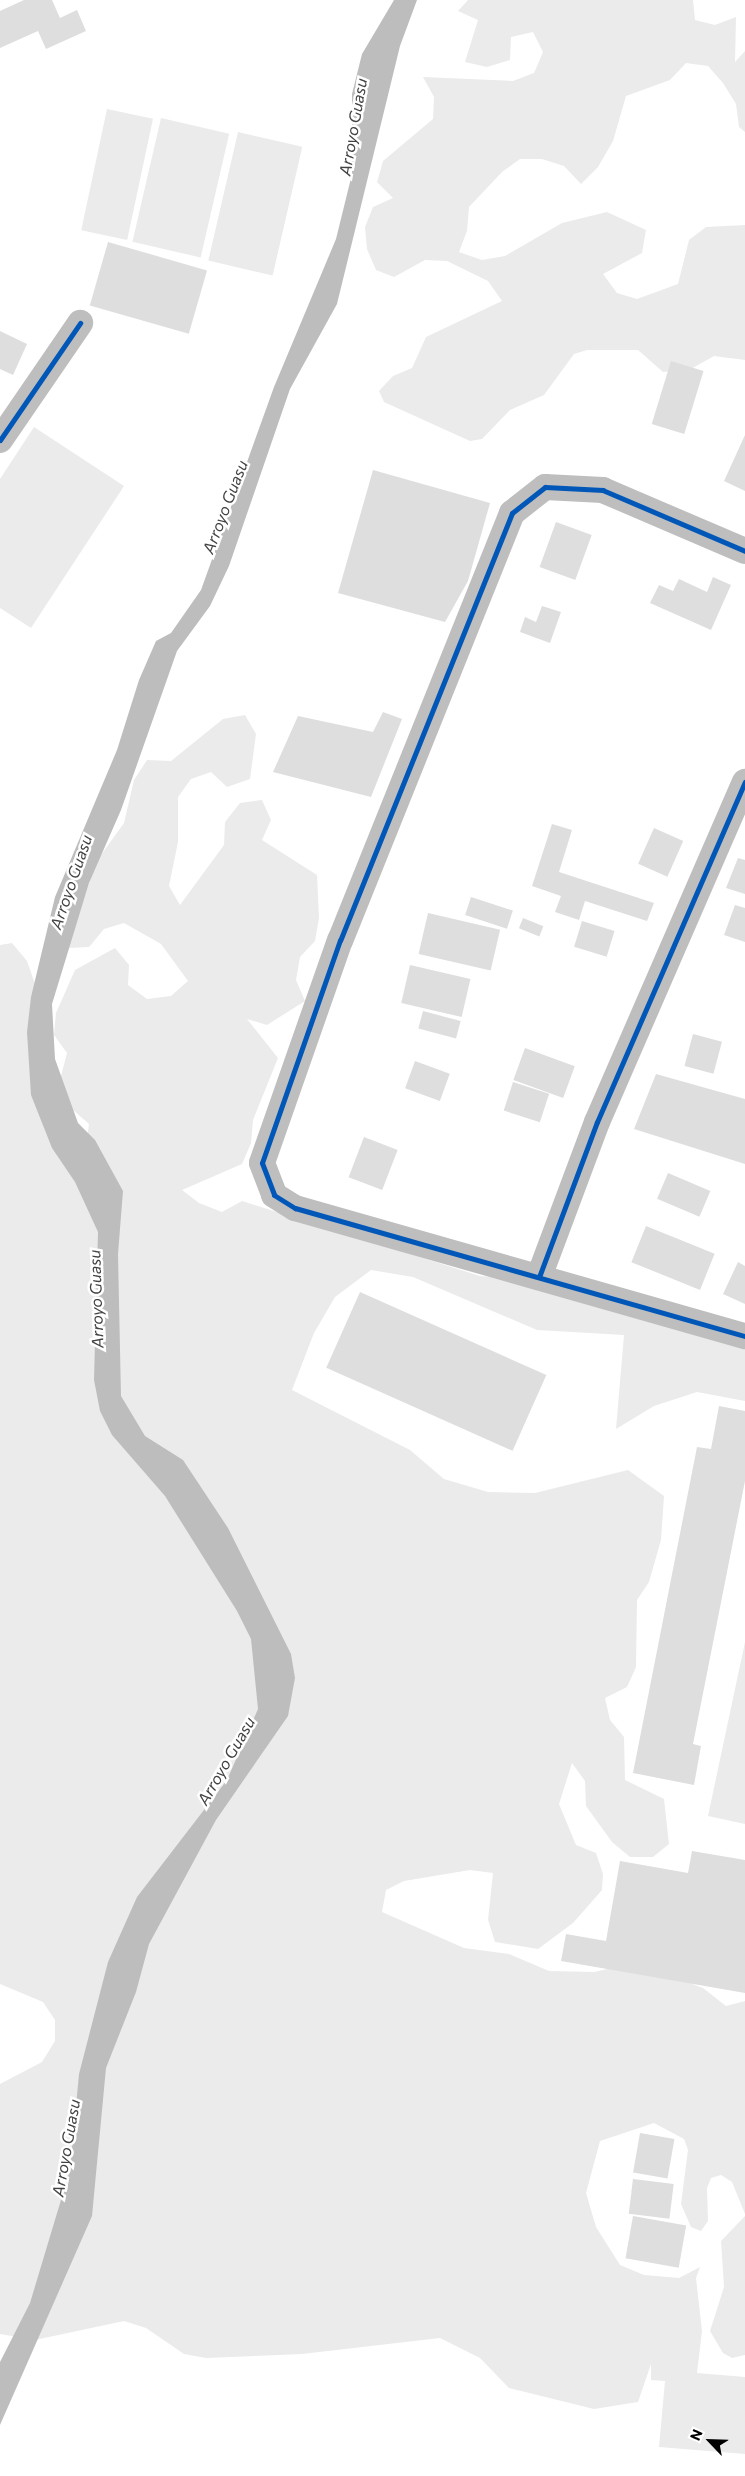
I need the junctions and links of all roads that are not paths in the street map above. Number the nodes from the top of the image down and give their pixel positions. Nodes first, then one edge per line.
1 (80, 323) dead end
2 (0, 440) edge
3 (745, 550) edge
4 (745, 782) edge
5 (539, 1277) junction
6 (745, 1336) edge

1 - 2 street
3 - 5 street
4 - 5 street
5 - 6 street

